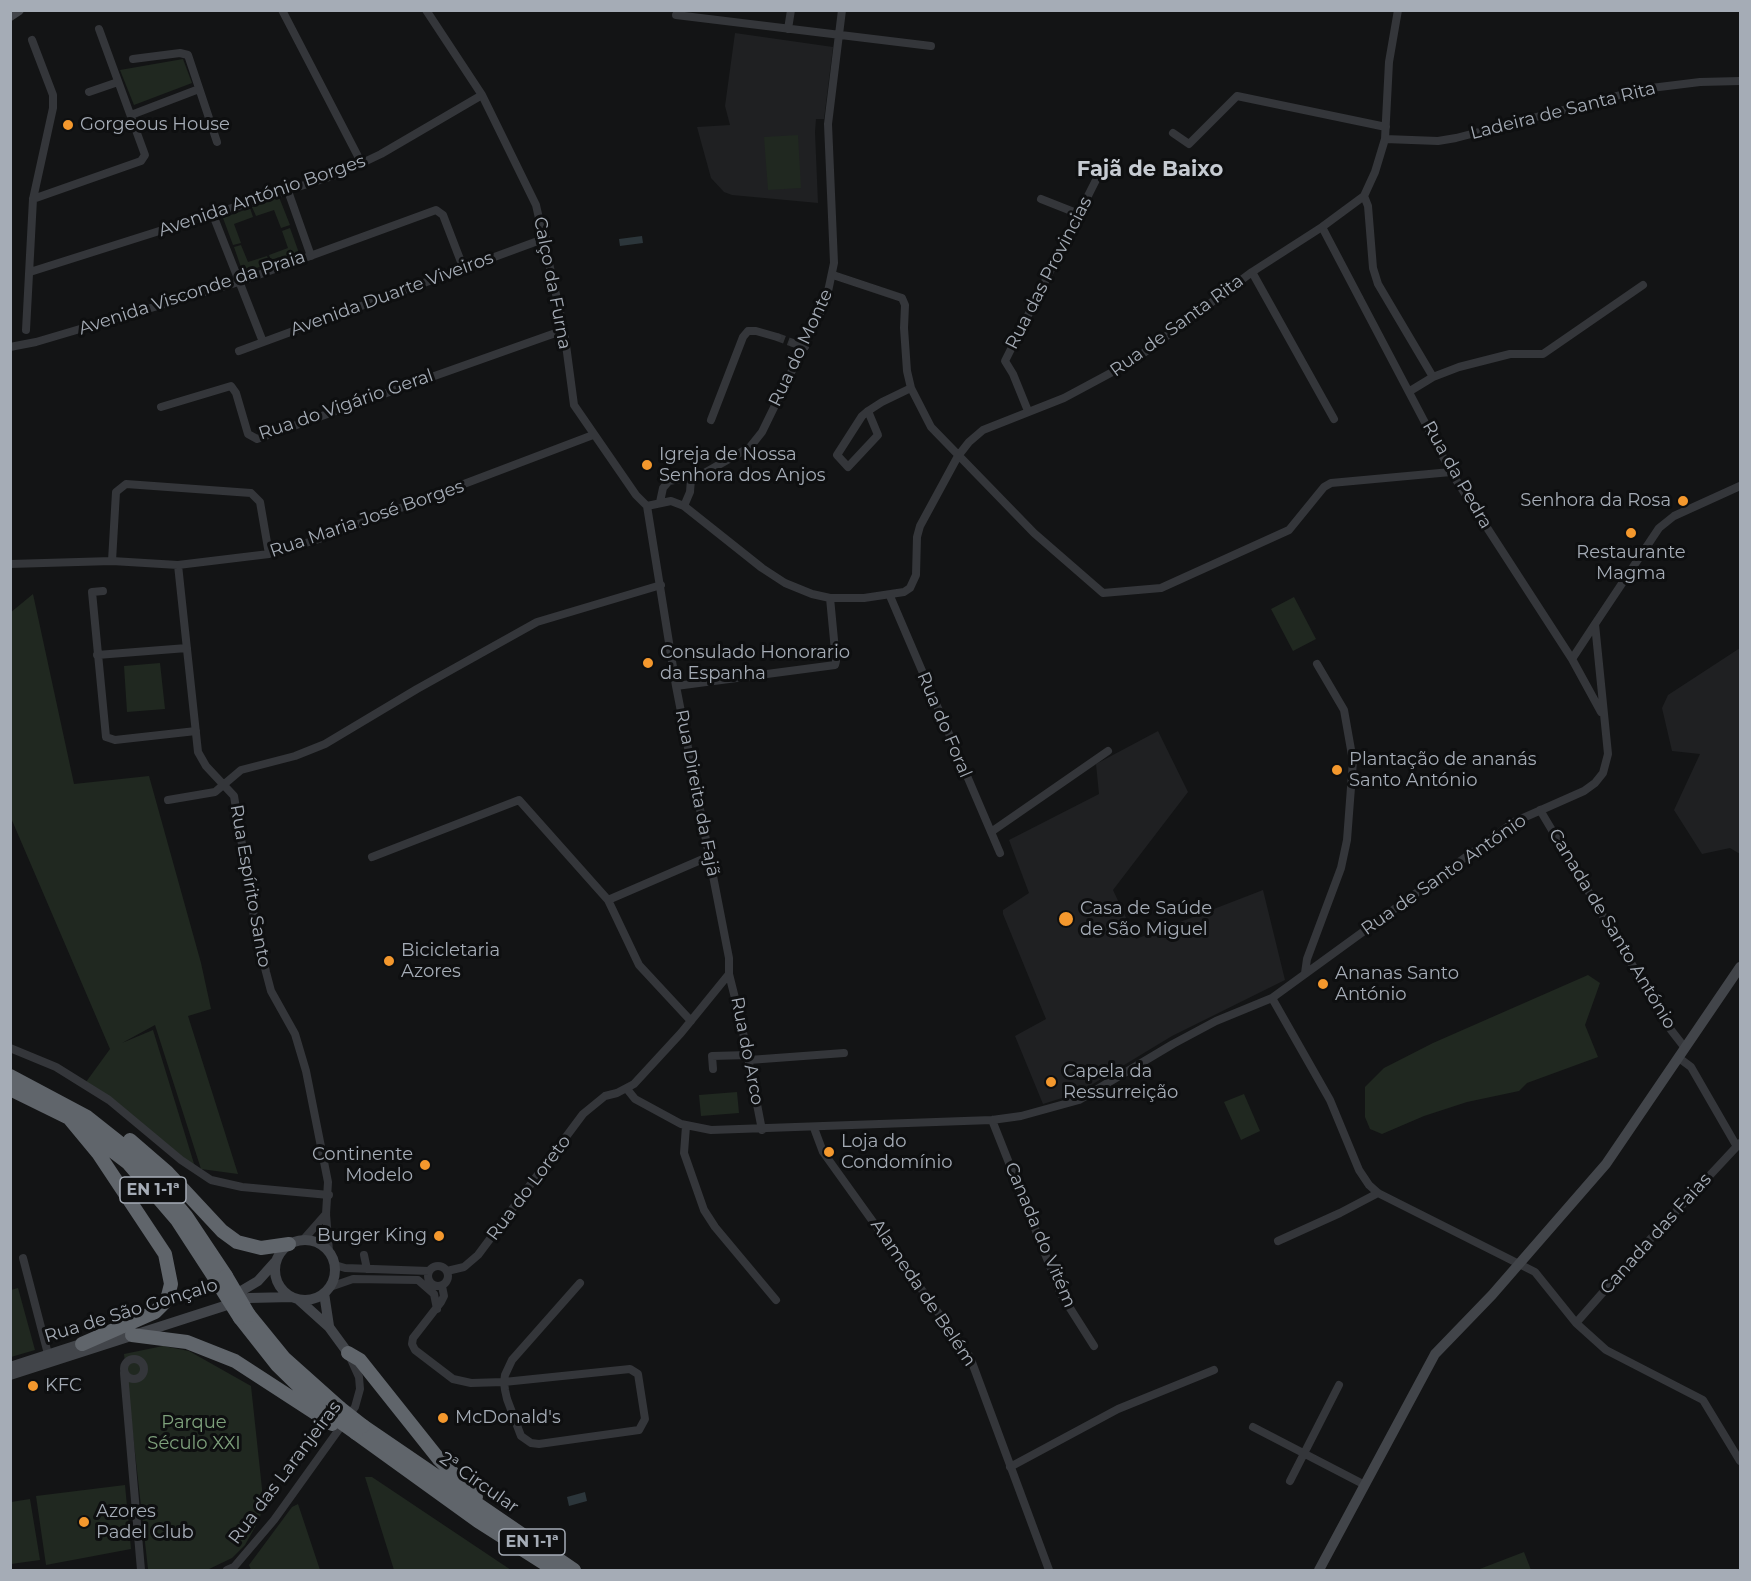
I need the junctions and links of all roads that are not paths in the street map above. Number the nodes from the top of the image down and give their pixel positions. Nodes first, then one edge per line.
1 (19, 10) edge
2 (282, 10) edge
3 (426, 10) edge
4 (791, 10) edge
5 (842, 10) edge
6 (1398, 10) edge
7 (676, 15) dead end
8 (10, 16) edge
9 (99, 29) dead end
10 (788, 29) junction
11 (839, 37) junction
12 (32, 40) dead end
13 (931, 46) dead end
14 (133, 59) dead end
15 (1740, 81) edge
16 (118, 82) junction
17 (199, 89) junction
18 (89, 92) dead end
19 (482, 95) junction
20 (131, 115) junction
21 (1386, 127) junction
22 (1173, 133) dead end
23 (1385, 139) junction
24 (217, 142) dead end
25 (362, 164) junction
26 (1102, 168) dead end
27 (288, 191) junction
28 (1364, 196) junction
29 (33, 199) junction
30 (1041, 199) dead end
31 (1079, 214) junction
32 (213, 215) junction
33 (1322, 227) junction
34 (546, 238) junction
35 (311, 256) junction
36 (463, 267) junction
37 (30, 272) junction
38 (1252, 272) junction
39 (833, 275) junction
40 (239, 282) junction
41 (1642, 285) dead end
42 (26, 330) dead end
43 (564, 330) junction
44 (777, 337) tunnel mouth
45 (264, 342) junction
46 (793, 344) tunnel mouth
47 (10, 347) edge
48 (805, 347) junction
49 (239, 351) dead end
50 (1433, 377) junction
51 (911, 388) junction
52 (1410, 391) junction
53 (161, 408) dead end
54 (868, 411) junction
55 (1028, 411) junction
56 (1334, 419) dead end
57 (711, 420) dead end
58 (593, 435) junction
59 (958, 456) junction
60 (1451, 472) junction
61 (691, 478) junction
62 (1740, 486) edge
63 (660, 502) junction
64 (647, 506) junction
65 (684, 506) junction
66 (269, 554) junction
67 (112, 561) junction
68 (10, 564) edge
69 (178, 565) junction
70 (661, 585) junction
71 (104, 591) dead end
72 (890, 596) junction
73 (830, 598) junction
74 (1595, 624) junction
75 (187, 648) junction
76 (97, 654) junction
77 (1572, 659) junction
78 (1317, 664) dead end
79 (676, 686) junction
80 (1603, 716) junction
81 (196, 731) junction
82 (1108, 752) dead end
83 (224, 785) junction
84 (168, 800) dead end
85 (1540, 810) junction
86 (991, 832) junction
87 (1000, 853) dead end
88 (710, 856) junction
89 (372, 857) dead end
90 (608, 900) junction
91 (1740, 967) edge
92 (1305, 973) junction
93 (729, 974) junction
94 (1272, 998) junction
95 (691, 1021) junction
96 (1685, 1047) junction
97 (10, 1048) edge
98 (844, 1053) dead end
99 (748, 1057) junction
100 (1678, 1058) junction
101 (713, 1069) dead end
102 (10, 1076) edge
103 (10, 1089) edge
104 (627, 1089) junction
105 (69, 1118) junction
106 (992, 1120) junction
107 (686, 1126) junction
108 (104, 1128) junction
109 (813, 1128) junction
110 (762, 1130) junction
111 (1738, 1144) edge
112 (1378, 1192) junction
113 (329, 1195) junction
114 (326, 1214) junction
115 (304, 1239) junction
116 (1278, 1240) dead end
117 (289, 1244) junction
118 (329, 1251) junction
119 (364, 1255) dead end
120 (23, 1258) dead end
121 (275, 1262) junction
122 (335, 1264) junction
123 (1518, 1264) junction
124 (367, 1269) junction
125 (447, 1271) junction
126 (429, 1275) junction
127 (221, 1278) junction
128 (418, 1280) junction
129 (580, 1283) dead end
130 (442, 1286) junction
131 (327, 1290) junction
132 (296, 1298) junction
133 (776, 1300) dead end
134 (437, 1309) junction
135 (1576, 1323) junction
136 (329, 1327) junction
137 (132, 1335) junction
138 (82, 1344) junction
139 (1094, 1346) dead end
140 (348, 1353) junction
141 (48, 1354) junction
142 (10, 1367) edge
143 (1214, 1370) dead end
144 (124, 1373) junction
145 (10, 1376) edge
146 (134, 1379) junction
147 (504, 1382) junction
148 (1339, 1385) dead end
149 (126, 1392) junction
150 (336, 1417) junction
151 (1253, 1427) dead end
152 (359, 1429) junction
153 (1304, 1454) junction
154 (1740, 1461) edge
155 (1010, 1467) junction
156 (1290, 1481) dead end
157 (1363, 1484) junction
158 (489, 1513) junction
159 (141, 1570) edge
160 (227, 1570) edge
161 (555, 1570) edge
162 (574, 1570) edge
163 (1049, 1570) edge
164 (1319, 1570) edge

1 - 8 main road
2 - 25 street
3 - 19 street, Calço da Furna
4 - 10 street
5 - 11 street, Rua do Monte
6 - 21 street
7 - 10 street
9 - 16 street
10 - 11 street
11 - 13 street
11 - 39 street, Rua do Monte
12 - 29 street
14 - 17 street
15 - 23 street, Ladeira de Santa Rita
16 - 18 street
16 - 20 street
17 - 20 street
17 - 24 street
19 - 25 street, Avenida António Borges
19 - 34 street, Calço da Furna
20 - 29 street
21 - 22 street
21 - 23 street
23 - 28 street
25 - 27 street, Avenida António Borges
26 - 31 street, Rua das Provincias
27 - 32 street, Avenida António Borges
27 - 35 street
28 - 33 street, Rua de Santa Rita
28 - 50 street
29 - 37 street
30 - 31 street
31 - 55 street, Rua das Provincias
32 - 37 street, Avenida António Borges
32 - 40 street
33 - 38 street, Rua de Santa Rita
33 - 52 street, Rua da Pedra
34 - 36 street, Avenida Duarte Viveiros
34 - 43 street, Calço da Furna
35 - 36 street, Avenida Visconde da Praia
35 - 40 street, Avenida Visconde da Praia
36 - 45 street, Avenida Duarte Viveiros
37 - 42 street
38 - 55 street, Rua de Santa Rita
38 - 56 street
39 - 48 street, Rua do Monte
39 - 51 street
40 - 45 street
40 - 47 street, Avenida Visconde da Praia
41 - 50 street
43 - 53 street, Rua do Vigário Geral
43 - 58 street, Calço da Furna
44 - 57 street
45 - 49 street, Avenida Duarte Viveiros
46 - 48 street
48 - 61 street, Rua do Monte
50 - 52 street
51 - 54 street
51 - 59 street
52 - 60 street, Rua da Pedra
54 - 54 street
55 - 59 street, Rua de Santa Rita
58 - 64 street, Calço da Furna
58 - 66 street, Rua Maria José Borges
59 - 60 street
59 - 72 street, Rua de Santa Rita
60 - 77 street, Rua da Pedra
61 - 63 street, Rua do Monte
61 - 65 street
62 - 74 street
63 - 64 street
63 - 65 street
64 - 70 street, Rua Direita da Fajã
65 - 73 street
66 - 67 street
66 - 69 street, Rua Maria José Borges
67 - 68 street, Rua Maria José Borges
67 - 69 street, Rua Maria José Borges
69 - 75 street
70 - 79 street, Rua Direita da Fajã
70 - 83 street, Rua Espírito Santo
71 - 76 street
72 - 73 street
72 - 86 street, Rua do Foral
73 - 79 street
74 - 77 street
74 - 80 street, Rua de Santo António
75 - 76 street
75 - 81 street
76 - 81 street
77 - 80 street, Rua da Pedra
78 - 92 street
79 - 88 street, Rua Direita da Fajã
80 - 85 street, Rua de Santo António
81 - 83 street
82 - 86 street
83 - 84 street
83 - 113 street, Rua Espírito Santo
85 - 92 street, Rua de Santo António
85 - 96 street, Canada de Santo António
86 - 87 street, Rua do Foral
88 - 90 street
88 - 93 street, Rua Direita da Fajã
89 - 90 street
90 - 95 street
91 - 96 main road
92 - 94 street, Rua de Santo António
93 - 95 street
93 - 99 street, Rua do Arco
94 - 106 street, Rua de Santo António
94 - 112 street
95 - 104 street
96 - 100 main road
97 - 113 street
98 - 99 street
99 - 101 street
99 - 110 street, Rua do Arco
100 - 111 street, Canada das Faias
100 - 123 main road
102 - 108 highway, EN 1-1ª
103 - 105 highway, EN 1-1ª
104 - 107 street, Rua de Santo António
104 - 125 street, Rua do Loreto
105 - 127 highway, EN 1-1ª
105 - 138 highway
106 - 109 street, Rua de Santo António
106 - 139 street, Canada do Vitém
107 - 110 street, Rua de Santo António
107 - 133 street
108 - 117 highway
108 - 127 highway, EN 1-1ª
109 - 110 street, Rua de Santo António
109 - 155 street, Alameda de Belém
111 - 135 street, Canada das Faias
112 - 116 street
112 - 123 street
113 - 114 street, Rua Espírito Santo
114 - 115 street
114 - 118 street, Rua Espírito Santo
115 - 117 main road
115 - 118 main road
117 - 121 main road
118 - 122 main road
119 - 124 street
120 - 141 street
121 - 132 main road
121 - 138 main road, Rua de São Gonçalo
122 - 124 street
122 - 131 main road
123 - 135 street
123 - 157 main road
124 - 126 street
125 - 126 street
125 - 130 street
126 - 128 street
126 - 130 street
127 - 150 highway, EN 1-1ª, bridge
128 - 131 street
128 - 134 street
129 - 147 street
130 - 134 street
131 - 132 main road
131 - 136 main road, Rua das Laranjeiras
132 - 136 main road, Rua das Laranjeiras
132 - 137 main road, Rua de São Gonçalo
134 - 147 street
135 - 154 street
136 - 140 main road, Rua das Laranjeiras
137 - 145 main road, Rua de São Gonçalo
137 - 150 highway
138 - 141 main road, Rua de São Gonçalo
140 - 158 highway
140 - 160 street, Rua das Laranjeiras
141 - 142 main road, Rua de São Gonçalo
143 - 155 street
144 - 146 street
144 - 146 street
144 - 149 street
146 - 149 street
147 - 147 street
148 - 153 street
149 - 159 street
150 - 152 highway, EN 1-1ª, bridge
151 - 153 street
152 - 158 highway, 2ª Circular / EN 1-1ª
152 - 161 highway, 2ª Circular / EN 1-1ª
153 - 156 street
153 - 157 street
155 - 163 street, Alameda de Belém
157 - 164 main road
158 - 162 highway, 2ª Circular / EN 1-1ª

